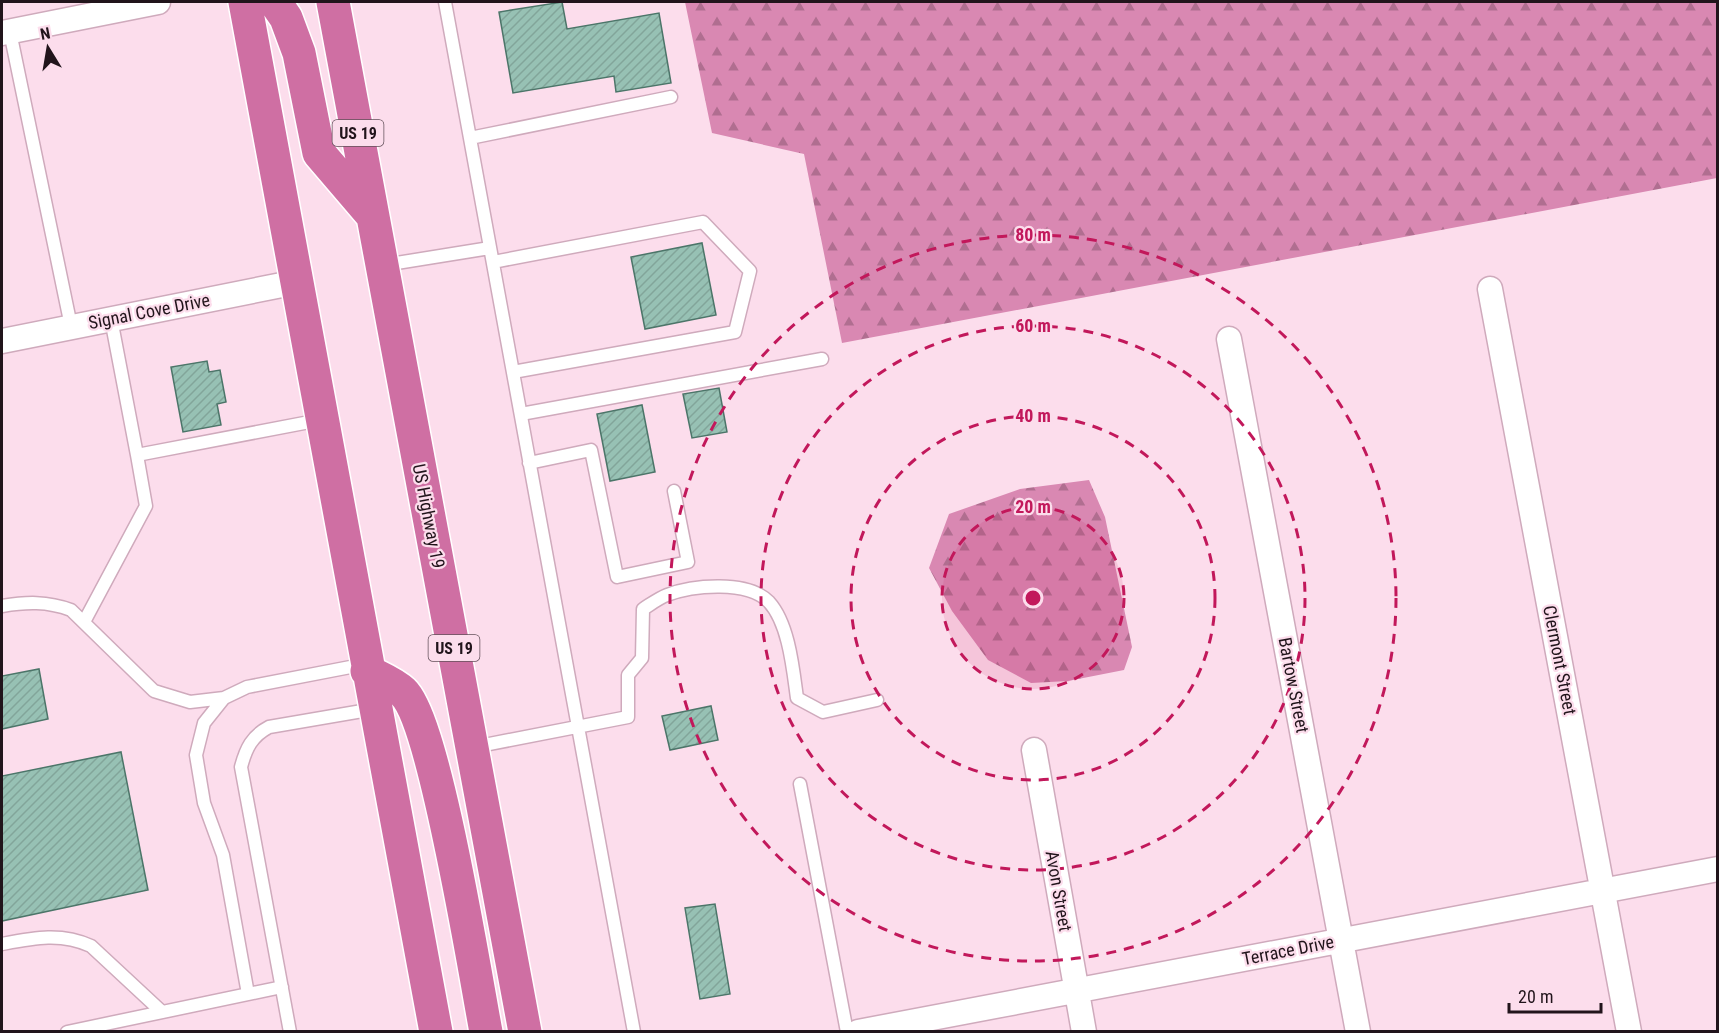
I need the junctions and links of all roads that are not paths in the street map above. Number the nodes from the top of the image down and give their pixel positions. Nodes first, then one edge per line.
1 (158, 2) edge
2 (245, 2) edge
3 (275, 2) edge
4 (333, 2) edge
5 (445, 2) edge
6 (6, 32) edge
7 (671, 97) dead end
8 (470, 138) junction
9 (373, 216) junction
10 (490, 248) junction
11 (493, 262) junction
12 (382, 265) junction
13 (297, 282) junction
14 (1491, 289) dead end
15 (111, 319) junction
16 (70, 326) junction
17 (1229, 339) dead end
18 (2, 341) edge
19 (822, 359) dead end
20 (513, 372) junction
21 (521, 414) junction
22 (322, 420) junction
23 (137, 455) junction
24 (529, 463) junction
25 (674, 491) dead end
26 (2, 606) edge
27 (84, 622) junction
28 (367, 667) junction
29 (224, 698) junction
30 (877, 700) dead end
31 (374, 709) junction
32 (578, 727) junction
33 (472, 748) junction
34 (1034, 750) dead end
35 (800, 784) dead end
36 (1718, 869) edge
37 (1603, 890) junction
38 (1341, 940) junction
39 (2, 944) edge
40 (282, 987) junction
41 (1076, 991) junction
42 (248, 994) junction
43 (162, 1012) junction
44 (872, 1030) edge
45 (67, 1032) edge
46 (290, 1032) edge
47 (436, 1032) edge
48 (486, 1032) edge
49 (525, 1032) edge
50 (634, 1032) edge
51 (847, 1032) edge
52 (1084, 1032) edge
53 (1358, 1032) edge
54 (1629, 1032) edge

1 - 6 street
2 - 13 highway
3 - 9 highway
4 - 9 highway, US Highway 19 / US 19
5 - 8 lane
6 - 16 lane
7 - 8 lane
8 - 10 lane
9 - 12 highway, US Highway 19 / US 19
10 - 11 lane
10 - 12 lane
11 - 20 lane
11 - 20 lane
12 - 33 highway, US Highway 19 / US 19
13 - 15 street, Signal Cove Drive
13 - 22 highway
14 - 37 street, Clermont Street
15 - 16 street, Signal Cove Drive
15 - 23 lane
16 - 18 street, Signal Cove Drive
17 - 38 street, Bartow Street
19 - 21 lane
20 - 21 lane
21 - 24 lane
22 - 23 lane
22 - 28 highway
23 - 27 lane
24 - 25 lane
24 - 32 lane
26 - 27 lane
27 - 29 lane
28 - 29 lane
28 - 31 highway
28 - 48 highway
29 - 42 lane
30 - 32 lane
31 - 40 lane
31 - 47 highway
32 - 33 lane
32 - 50 lane
33 - 49 highway, US Highway 19 / US 19
34 - 41 street, Avon Street
35 - 51 lane
36 - 37 street, Terrace Drive
37 - 38 street, Terrace Drive
37 - 54 street, Clermont Street
38 - 41 street, Terrace Drive
38 - 53 street, Bartow Street
39 - 43 lane
40 - 42 lane
40 - 46 lane
41 - 44 street, Terrace Drive
41 - 52 street, Avon Street
42 - 43 lane
43 - 45 lane

